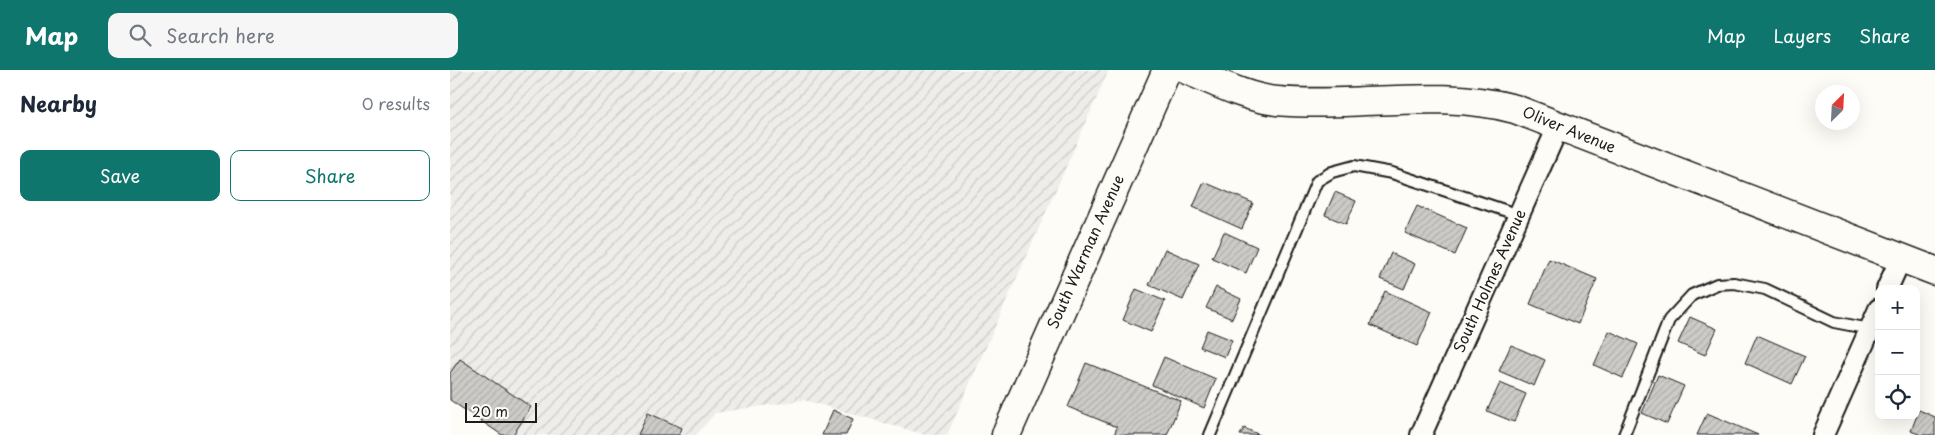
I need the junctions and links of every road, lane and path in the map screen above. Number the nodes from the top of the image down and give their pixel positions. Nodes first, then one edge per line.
1 (1167, 70) edge
2 (1187, 70) edge
3 (1558, 127) junction
4 (1519, 215) junction
5 (1901, 258) junction
6 (1935, 271) edge
7 (1890, 285) edge
8 (1875, 318) edge
9 (1870, 329) junction
10 (1006, 435) edge
11 (1210, 435) edge
12 (1421, 435) edge
13 (1624, 435) edge
14 (1824, 435) edge

1 - 10 street, South Warman Avenue
2 - 3 street, Oliver Avenue
3 - 4 street, South Holmes Avenue
3 - 5 street, Oliver Avenue
4 - 11 lane
4 - 12 street, South Holmes Avenue
5 - 6 street, Oliver Avenue
5 - 7 street
8 - 9 street
9 - 13 lane
9 - 14 street

